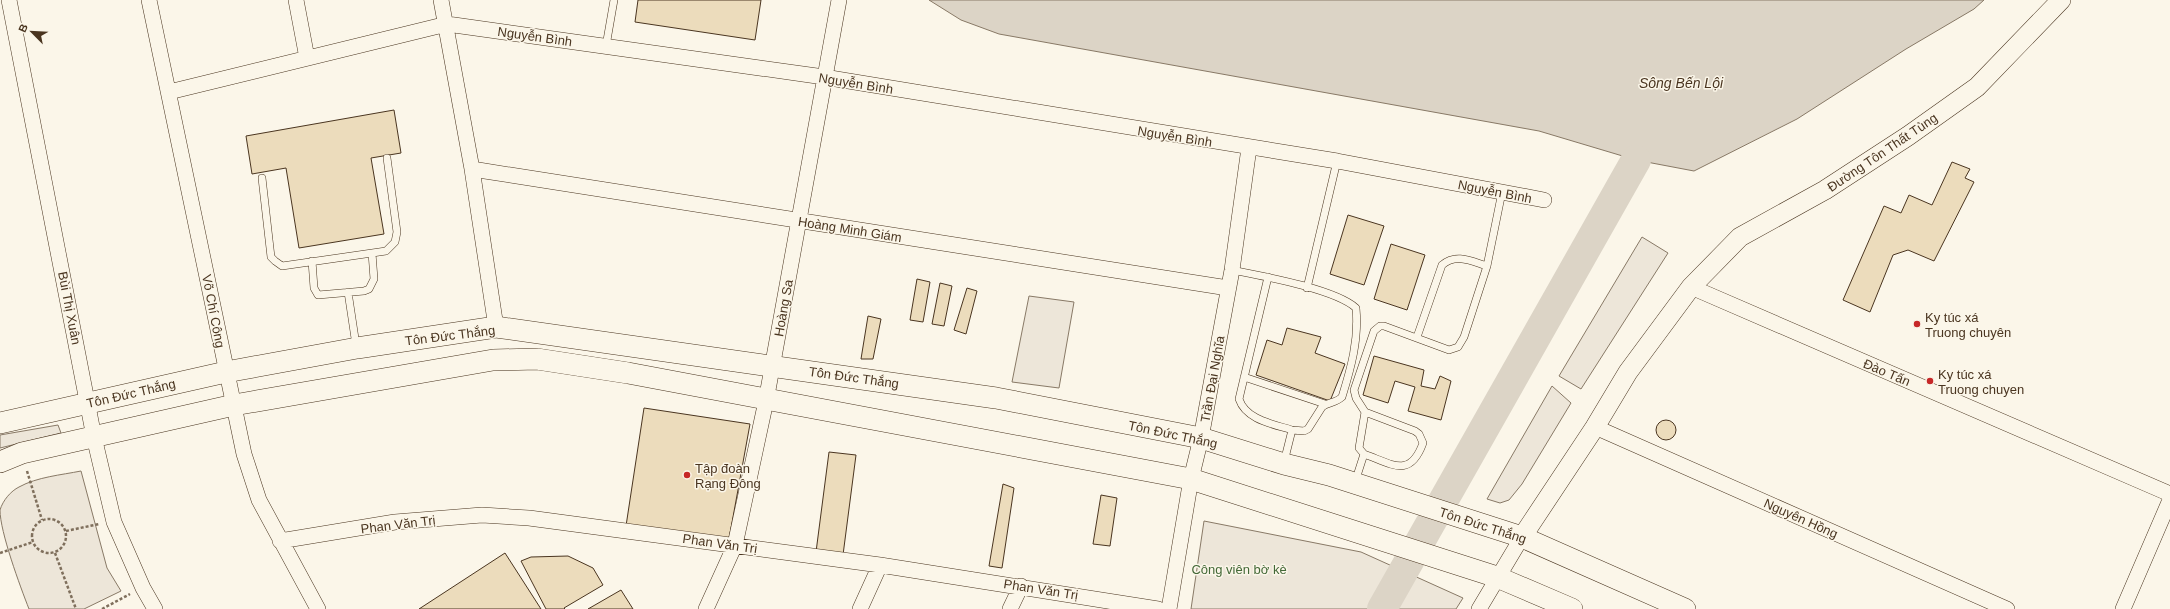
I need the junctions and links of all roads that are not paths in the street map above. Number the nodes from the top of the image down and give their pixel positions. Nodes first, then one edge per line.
1 (8, 0) edge
2 (149, 0) edge
3 (296, 0) edge
4 (441, 0) edge
5 (614, 0) edge
6 (839, 0) edge
7 (2061, 0) edge
8 (447, 24) junction
9 (606, 46) junction
10 (307, 58) junction
11 (824, 77) junction
12 (170, 92) junction
13 (1249, 148) junction
14 (387, 158) dead end
15 (1337, 161) junction
16 (472, 169) junction
17 (262, 178) dead end
18 (1502, 192) junction
19 (1544, 200) dead end
20 (798, 220) junction
21 (372, 253) junction
22 (312, 261) junction
23 (1487, 266) junction
24 (1232, 270) junction
25 (1268, 277) junction
26 (1692, 287) junction
27 (1228, 288) junction
28 (1307, 288) junction
29 (348, 292) junction
30 (496, 328) junction
31 (1417, 337) junction
32 (357, 348) junction
33 (773, 365) junction
34 (226, 372) junction
35 (1244, 377) junction
36 (766, 401) junction
37 (88, 403) junction
38 (1325, 404) junction
39 (234, 405) junction
40 (1364, 412) junction
41 (0, 424) edge
42 (1595, 427) junction
43 (1292, 430) junction
44 (94, 437) junction
45 (1201, 438) junction
46 (1364, 454) junction
47 (0, 462) edge
48 (1284, 464) junction
49 (1191, 479) junction
50 (1354, 484) junction
51 (2170, 494) edge
52 (2170, 500) edge
53 (1522, 537) junction
54 (280, 540) junction
55 (735, 545) junction
56 (880, 565) junction
57 (1497, 577) junction
58 (1021, 586) junction
59 (155, 609) edge
60 (318, 609) edge
61 (706, 609) edge
62 (860, 609) edge
63 (1010, 609) edge
64 (1158, 609) edge
65 (1170, 609) edge
66 (1479, 609) edge
67 (1572, 609) edge
68 (1685, 609) edge
69 (2007, 609) edge
70 (2123, 609) edge

1 - 37 street, Bùi Thị Xuân
2 - 12 street, Võ Chí Công
3 - 10 street
4 - 8 street
5 - 9 lane
6 - 11 street, Hoàng Sa
7 - 26 street, Đường Tôn Thất Tùng
8 - 9 street, Nguyễn Bình
8 - 10 street, Nguyễn Bình
8 - 16 street
9 - 11 street, Nguyễn Bình
10 - 12 street, Nguyễn Bình
11 - 13 street, Nguyễn Bình
11 - 20 street, Hoàng Sa
12 - 34 street, Võ Chí Công
13 - 15 street, Nguyễn Bình
13 - 24 street, Trần Đại Nghĩa
14 - 21 lane
15 - 18 street, Nguyễn Bình
15 - 28 lane
16 - 20 street, Hoàng Minh Giám
16 - 30 street
17 - 22 lane
18 - 19 street, Nguyễn Bình
18 - 23 lane
20 - 27 street, Hoàng Minh Giám
20 - 33 street, Hoàng Sa
21 - 22 lane
21 - 29 lane
22 - 29 lane
23 - 31 lane
23 - 31 lane
24 - 25 lane
24 - 27 street, Trần Đại Nghĩa
25 - 28 lane
25 - 35 lane
26 - 42 street, Đường Tôn Thất Tùng
26 - 51 street, Đào Tấn
27 - 45 street, Trần Đại Nghĩa
28 - 38 lane
29 - 32 lane
30 - 32 main road, Tôn Đức Thắng
30 - 33 main road, Tôn Đức Thắng
31 - 40 lane
32 - 34 main road, Tôn Đức Thắng
33 - 36 street, Hoàng Sa
33 - 45 main road, Tôn Đức Thắng
34 - 37 main road, Tôn Đức Thắng
34 - 39 street, Võ Chí Công
35 - 38 lane
35 - 43 lane
36 - 39 main road
36 - 49 main road
36 - 55 street, Hoàng Sa
37 - 41 main road, Tôn Đức Thắng
37 - 44 street, Bùi Thị Xuân
38 - 43 lane
39 - 44 main road
39 - 54 street, Võ Chí Công
40 - 46 lane
40 - 46 lane
42 - 53 street, Đường Tôn Thất Tùng
42 - 69 street, Nguyên Hồng
43 - 48 lane
44 - 47 main road
44 - 59 street, Bùi Thị Xuân
45 - 48 main road, Tôn Đức Thắng
45 - 49 street, Trần Đại Nghĩa
46 - 50 lane
48 - 50 main road, Tôn Đức Thắng
49 - 57 main road
49 - 65 street, Trần Đại Nghĩa
50 - 53 main road, Tôn Đức Thắng
52 - 70 street
53 - 57 street
53 - 68 main road, Tôn Đức Thắng
54 - 55 street, Phan Văn Trị
54 - 60 street, Võ Chí Công
55 - 56 street, Phan Văn Trị
55 - 61 street, Hoàng Sa
56 - 58 street, Phan Văn Trị
56 - 62 street
57 - 66 street
57 - 67 main road
58 - 63 street
58 - 64 street, Phan Văn Trị

